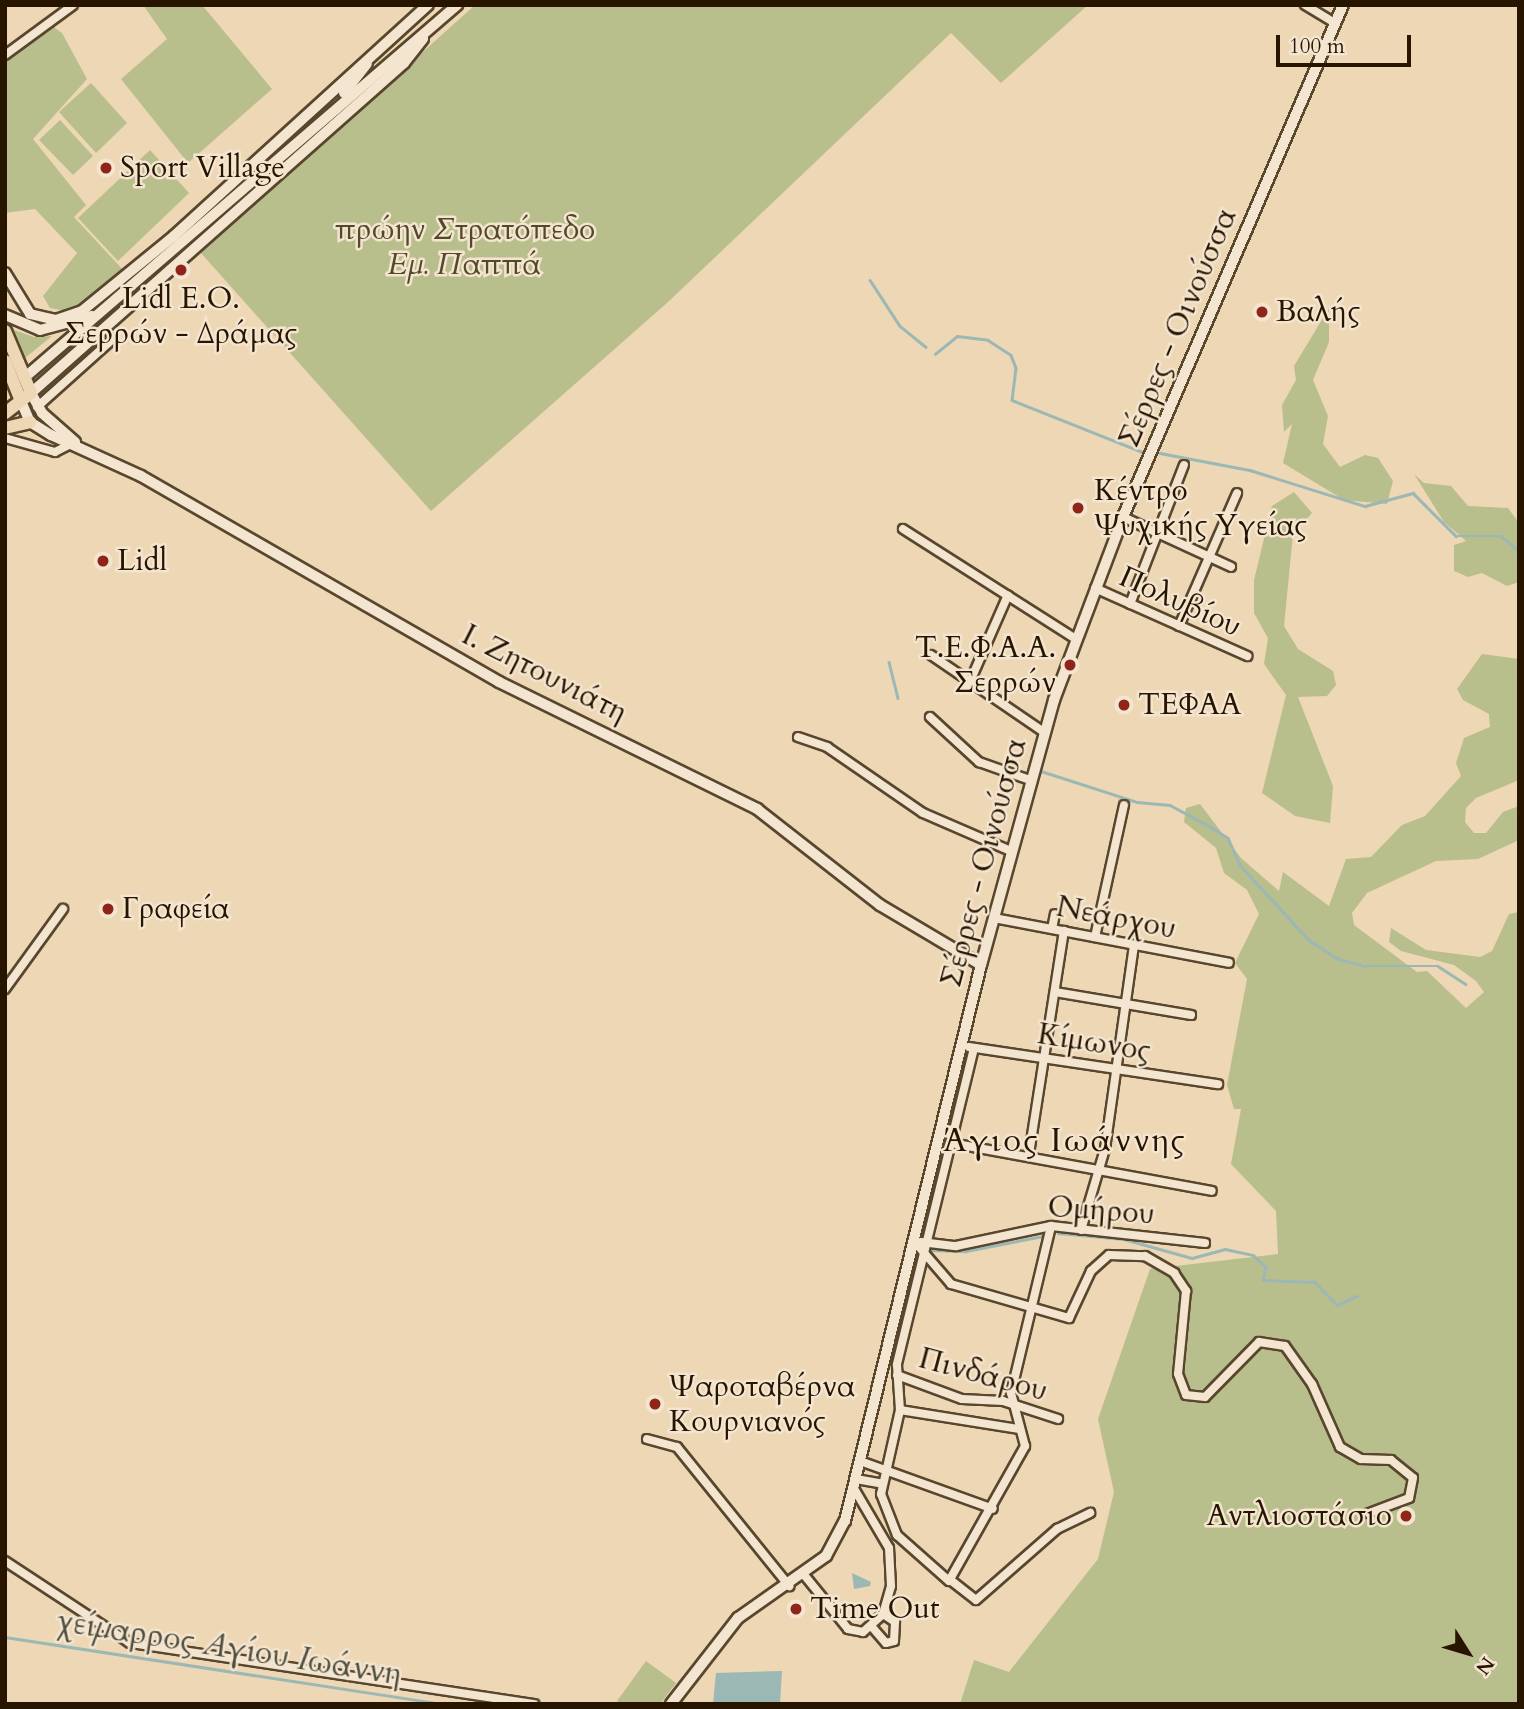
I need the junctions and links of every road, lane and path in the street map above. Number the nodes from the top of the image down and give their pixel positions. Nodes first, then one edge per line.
1 (73, 5) edge
2 (428, 5) edge
3 (457, 5) edge
4 (1305, 5) edge
5 (1343, 5) edge
6 (1335, 23) junction
7 (429, 31) junction
8 (5, 55) edge
9 (367, 64) junction
10 (326, 117) junction
11 (5, 273) edge
12 (109, 306) junction
13 (5, 315) edge
14 (5, 331) edge
15 (114, 338) dead end
16 (5, 361) edge
17 (15, 385) edge
18 (26, 397) junction
19 (37, 407) junction
20 (5, 413) edge
21 (30, 422) junction
22 (5, 428) edge
23 (5, 438) edge
24 (19, 438) junction
25 (75, 442) junction
26 (1184, 465) dead end
27 (1237, 493) dead end
28 (1123, 517) junction
29 (903, 529) dead end
30 (1158, 533) junction
31 (1209, 556) junction
32 (1231, 566) dead end
33 (1095, 588) junction
34 (1007, 595) junction
35 (1130, 604) junction
36 (1179, 626) junction
37 (1077, 640) junction
38 (931, 655) dead end
39 (1247, 656) dead end
40 (968, 685) junction
41 (930, 717) dead end
42 (1044, 732) junction
43 (798, 737) dead end
44 (1030, 780) junction
45 (1124, 805) dead end
46 (1010, 851) junction
47 (63, 909) dead end
48 (1055, 914) dead end
49 (994, 918) junction
50 (1052, 929) junction
51 (1064, 931) junction
52 (1095, 937) junction
53 (1134, 944) junction
54 (1229, 962) dead end
55 (981, 965) junction
56 (5, 989) edge
57 (1055, 992) junction
58 (1126, 1004) junction
59 (1191, 1015) dead end
60 (962, 1045) junction
61 (974, 1048) junction
62 (1044, 1059) junction
63 (1116, 1069) junction
64 (1219, 1084) dead end
65 (951, 1143) junction
66 (1029, 1154) junction
67 (1101, 1168) junction
68 (1212, 1191) dead end
69 (1051, 1226) junction
70 (1081, 1230) junction
71 (913, 1240) junction
72 (926, 1243) junction
73 (1205, 1243) dead end
74 (923, 1258) junction
75 (1034, 1311) junction
76 (897, 1375) junction
77 (1012, 1404) junction
78 (900, 1410) junction
79 (1058, 1419) dead end
80 (1019, 1429) junction
81 (647, 1439) dead end
82 (860, 1461) junction
83 (888, 1468) junction
84 (854, 1483) junction
85 (883, 1484) junction
86 (993, 1509) junction
87 (1090, 1513) dead end
88 (1369, 1513) dead end
89 (5, 1561) edge
90 (805, 1576) junction
91 (955, 1578) junction
92 (789, 1587) junction
93 (883, 1615) junction
94 (872, 1627) junction
95 (534, 1704) edge
96 (671, 1704) edge

1 - 8 street
2 - 9 street
3 - 7 main road
4 - 6 street
5 - 6 street, Σέρρες - Οινούσσα
6 - 28 street, Σέρρες - Οινούσσα
7 - 10 main road
7 - 18 main road
9 - 10 main road
9 - 11 street
10 - 12 main road
12 - 13 main road
12 - 17 main road
14 - 17 main road
15 - 19 street
16 - 17 main road
17 - 18 main road
18 - 19 street
18 - 20 main road
18 - 21 street
19 - 25 street
21 - 22 main road
21 - 24 street
21 - 25 street
23 - 24 street
24 - 25 street
25 - 55 street, Ι. Ζητουνιάτη
26 - 30 street
27 - 31 street
28 - 30 street
28 - 33 street, Σέρρες - Οινούσσα
29 - 34 street
30 - 31 street
30 - 35 street
31 - 32 street
31 - 36 street
33 - 35 street, Πολυβίου
33 - 37 street, Σέρρες - Οινούσσα
34 - 37 street
34 - 40 street
35 - 36 street, Πολυβίου
36 - 39 street, Πολυβίου
37 - 42 street, Σέρρες - Οινούσσα
38 - 40 street
40 - 42 street
41 - 44 street
42 - 44 street, Σέρρες - Οινούσσα
43 - 46 street
44 - 46 street, Σέρρες - Οινούσσα
45 - 52 street
46 - 49 street, Σέρρες - Οινούσσα
47 - 56 street
48 - 50 street
49 - 50 street, Νεάρχου
49 - 55 street, Σέρρες - Οινούσσα
50 - 51 street, Νεάρχου
51 - 52 street, Νεάρχου
51 - 57 street
52 - 53 street, Νεάρχου
53 - 54 street, Νεάρχου
53 - 58 street
55 - 60 street, Σέρρες - Οινούσσα
57 - 58 street
57 - 62 street
58 - 59 street
58 - 63 street
60 - 61 street, Κίμωνος
60 - 71 street, Σέρρες - Οινούσσα
61 - 62 street, Κίμωνος
61 - 65 street
62 - 63 street, Κίμωνος
62 - 66 street
63 - 64 street, Κίμωνος
63 - 67 street
65 - 66 street
65 - 72 street
66 - 67 street
67 - 68 street
67 - 70 street
69 - 70 street, Ομήρου
69 - 72 street, Ομήρου
69 - 75 street
70 - 73 street, Ομήρου
71 - 72 street, Ομήρου
71 - 74 street
71 - 82 street, Σέρρες - Οινούσσα
72 - 74 street
74 - 75 street
74 - 76 street
75 - 77 street
75 - 88 street
76 - 77 street, Πινδάρου
76 - 78 street
77 - 79 street, Πινδάρου
77 - 80 street
78 - 80 street
78 - 83 street
80 - 86 street
81 - 92 street
82 - 83 street
82 - 84 street, Σέρρες - Οινούσσα
83 - 85 street
83 - 86 street
84 - 85 street
84 - 90 street, Σέρρες - Οινούσσα
84 - 93 street
85 - 91 street
86 - 91 street
87 - 91 street
89 - 95 street
90 - 92 street, Σέρρες - Οινούσσα
90 - 94 street
92 - 96 street, Σέρρες - Οινούσσα
93 - 94 street
93 - 94 street

